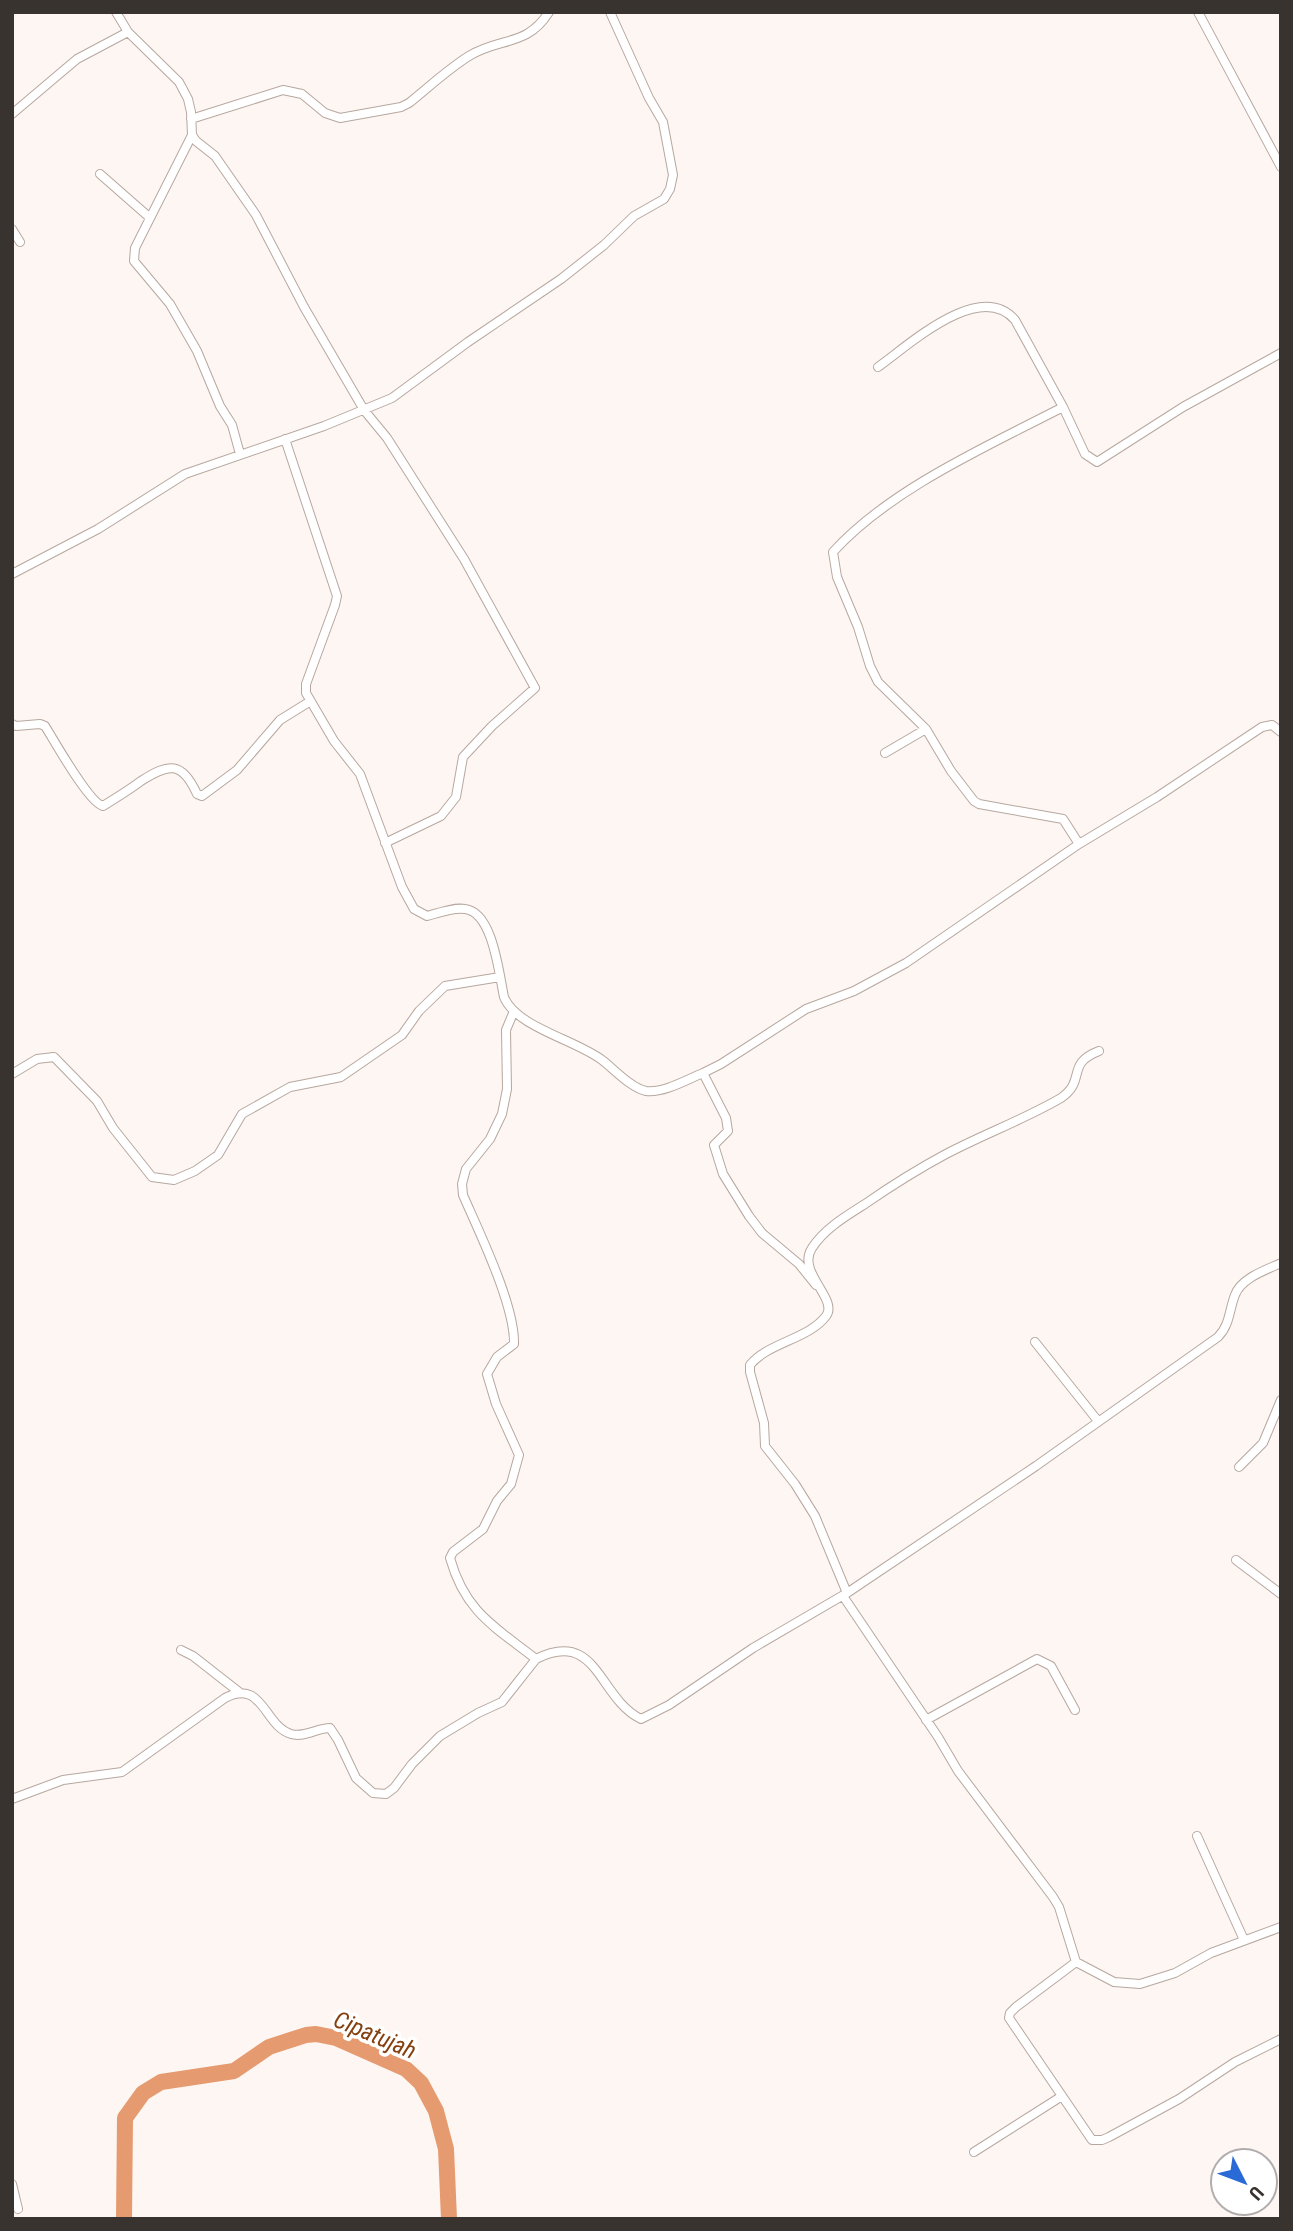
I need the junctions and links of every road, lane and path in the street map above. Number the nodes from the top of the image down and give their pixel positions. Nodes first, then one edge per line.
1 (116, 12) edge
2 (549, 12) edge
3 (610, 12) edge
4 (1198, 12) edge
5 (128, 32) junction
6 (12, 114) edge
7 (191, 119) junction
8 (192, 135) junction
9 (1281, 167) edge
10 (100, 174) dead end
11 (149, 217) junction
12 (12, 229) edge
13 (20, 242) dead end
14 (1281, 353) edge
15 (878, 367) dead end
16 (1063, 407) junction
17 (364, 410) junction
18 (285, 439) junction
19 (240, 454) junction
20 (12, 574) edge
21 (309, 702) junction
22 (13, 728) edge
23 (926, 729) junction
24 (1281, 732) edge
25 (885, 753) dead end
26 (385, 843) junction
27 (1079, 844) junction
28 (500, 977) junction
29 (514, 1011) junction
30 (1099, 1051) dead end
31 (703, 1073) junction
32 (12, 1074) edge
33 (1281, 1263) edge
34 (816, 1285) junction
35 (1035, 1342) dead end
36 (1281, 1400) edge
37 (1098, 1421) junction
38 (1239, 1467) dead end
39 (1237, 1560) dead end
40 (1281, 1594) edge
41 (845, 1595) junction
42 (181, 1650) dead end
43 (536, 1659) junction
44 (239, 1692) junction
45 (1075, 1710) dead end
46 (926, 1720) junction
47 (12, 1799) edge
48 (1197, 1836) dead end
49 (1281, 1927) edge
50 (1244, 1940) junction
51 (1076, 1962) junction
52 (1281, 2039) edge
53 (1062, 2096) junction
54 (974, 2152) dead end
55 (12, 2185) edge
56 (18, 2209) dead end

1 - 5 street
2 - 7 street
3 - 17 street
4 - 9 street
5 - 6 street
5 - 7 street
7 - 8 street
8 - 11 street
8 - 17 street
10 - 11 street
11 - 19 street
12 - 13 street
14 - 16 street
15 - 16 street
16 - 23 street
17 - 18 street
17 - 26 street
18 - 19 street
18 - 21 street
19 - 20 street
21 - 22 street
21 - 26 street
23 - 25 street
23 - 27 street
24 - 27 street
26 - 28 street
27 - 31 street
28 - 29 street
28 - 32 street
29 - 31 street
29 - 43 street
30 - 34 street
31 - 34 street
33 - 37 street
34 - 41 street
35 - 37 street
36 - 38 street
37 - 41 street
39 - 40 street
41 - 43 street
41 - 46 street
42 - 44 street
43 - 44 street
44 - 47 street
45 - 46 street
46 - 51 street
48 - 50 street
49 - 50 street
50 - 51 street
51 - 53 street
52 - 53 street
53 - 54 street
55 - 56 street

